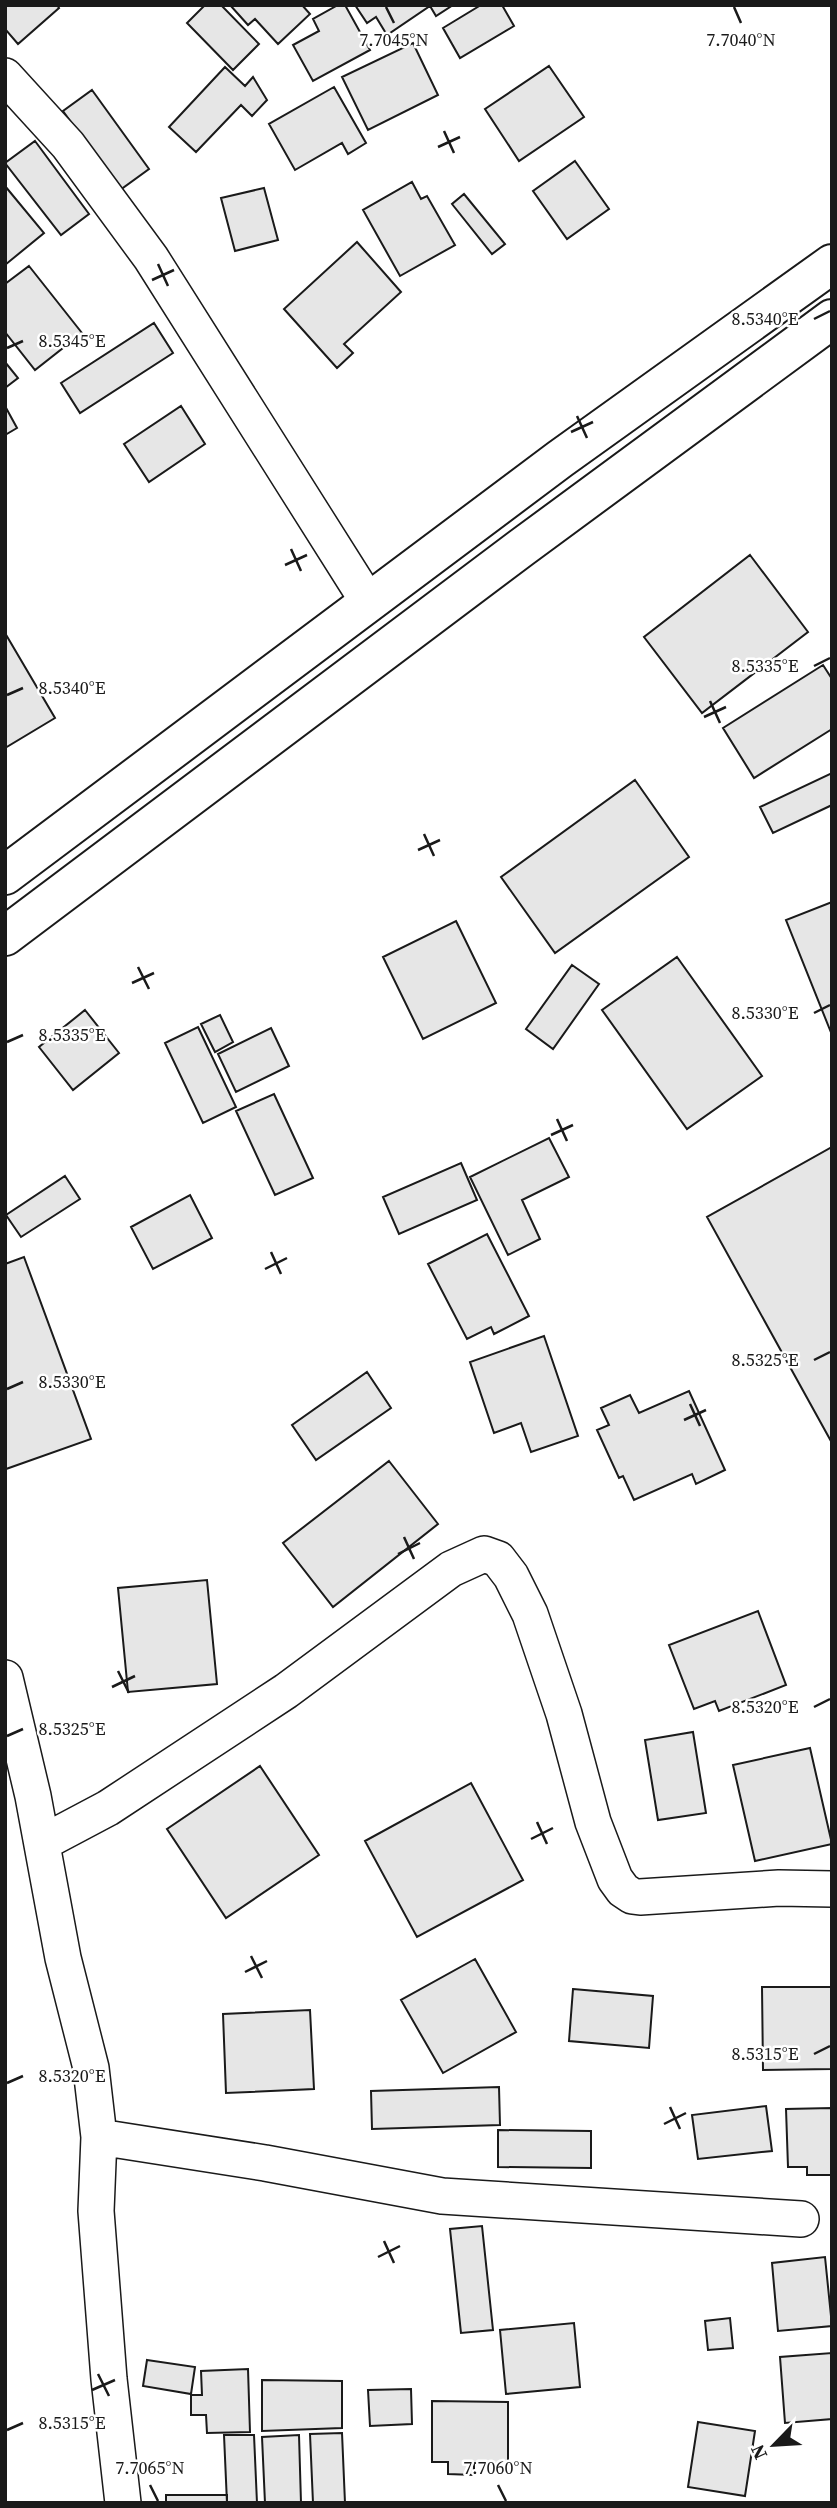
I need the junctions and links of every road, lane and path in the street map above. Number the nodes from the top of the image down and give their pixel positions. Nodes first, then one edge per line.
1 (5, 76) edge
2 (832, 264) edge
3 (832, 319) edge
4 (369, 603) junction
5 (5, 875) edge
6 (5, 936) edge
7 (5, 1678) edge
8 (42, 1843) junction
9 (832, 1889) edge
10 (99, 2137) junction
11 (801, 2219) dead end
12 (123, 2503) edge

1 - 4 street
2 - 4 main road
3 - 6 main road
4 - 5 main road
7 - 8 street
8 - 9 street
8 - 10 street
10 - 11 street
10 - 12 street

